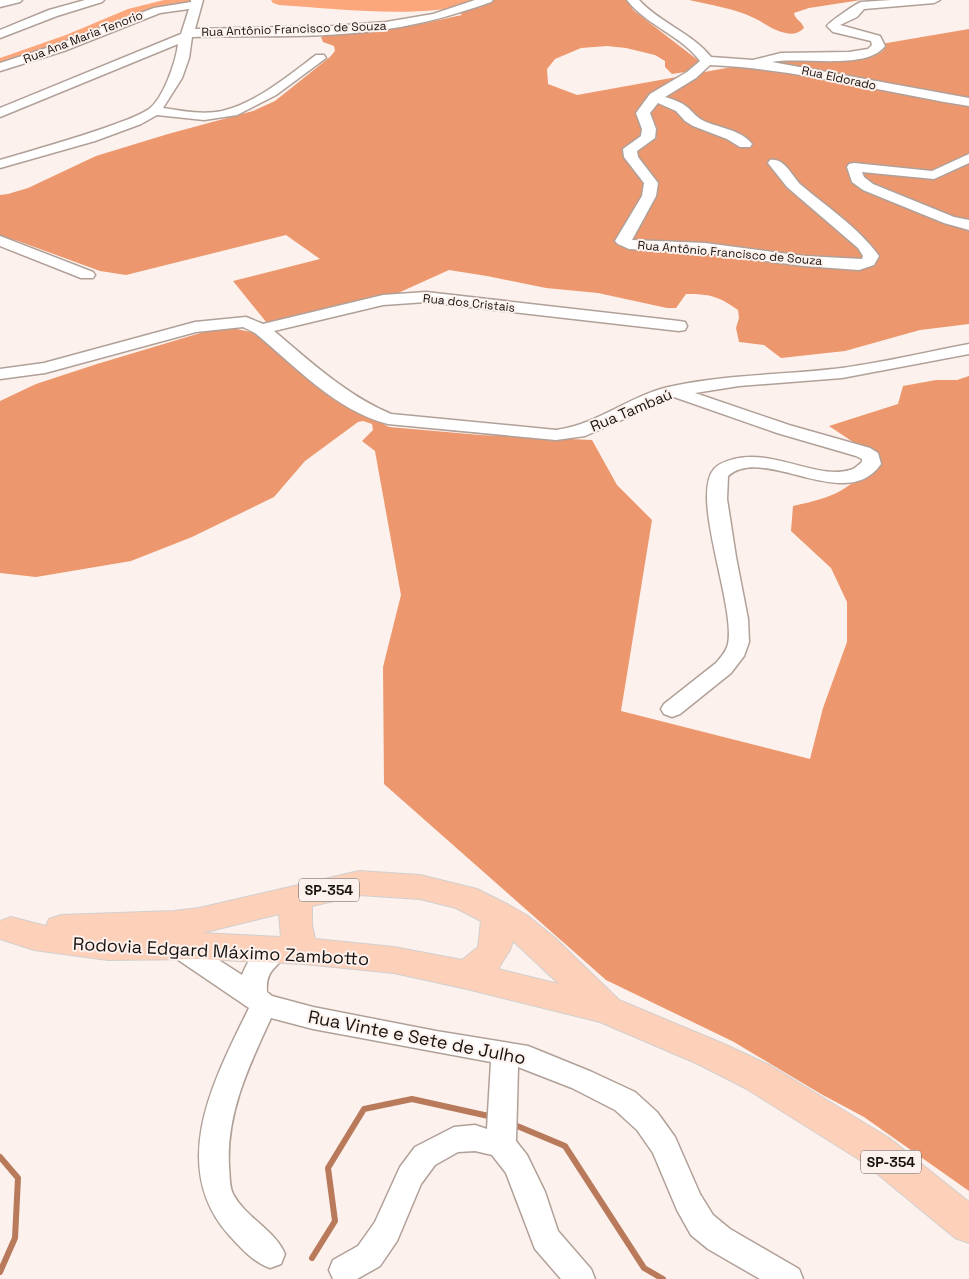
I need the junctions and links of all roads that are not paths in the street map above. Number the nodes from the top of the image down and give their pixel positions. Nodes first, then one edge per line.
1 (16, 0) edge
2 (98, 0) edge
3 (487, 0) edge
4 (633, 0) edge
5 (934, 0) edge
6 (196, 2) edge
7 (0, 3) edge
8 (0, 34) edge
9 (186, 35) junction
10 (320, 58) dead end
11 (707, 61) junction
12 (755, 63) junction
13 (0, 67) edge
14 (655, 97) junction
15 (969, 102) edge
16 (155, 111) junction
17 (0, 113) edge
18 (745, 144) dead end
19 (969, 158) edge
20 (775, 163) dead end
21 (0, 164) edge
22 (969, 224) edge
23 (0, 241) edge
24 (87, 275) dead end
25 (679, 326) dead end
26 (261, 329) junction
27 (969, 350) edge
28 (0, 374) edge
29 (673, 391) junction
30 (672, 710) dead end
31 (297, 897) junction
32 (497, 914) junction
33 (5, 929) edge
34 (177, 946) junction
35 (290, 951) junction
36 (467, 975) junction
37 (259, 1000) junction
38 (607, 1010) junction
39 (505, 1053) junction
40 (500, 1145) junction
41 (969, 1224) edge
42 (270, 1254) dead end
43 (344, 1270) dead end
44 (580, 1279) edge
45 (788, 1279) edge

1 - 7 street
2 - 8 street
3 - 9 street, Rua Antônio Francisco de Souza
4 - 11 street
5 - 12 street
6 - 9 street
6 - 13 street, Rua Ana Maria Tenorio
9 - 16 street
9 - 17 street
10 - 16 street
11 - 12 street, Rua Eldorado
11 - 14 street
12 - 15 street, Rua Eldorado
14 - 18 street
14 - 20 street, Rua Antônio Francisco de Souza
16 - 21 street
19 - 22 street
23 - 24 street
25 - 26 street, Rua dos Cristais
26 - 28 street
26 - 29 street, Rua Tambaú
27 - 29 street, Rua Tambaú
29 - 30 street
31 - 32 main road, Rodovia Edgard Máximo Zambotto / SP-354
31 - 33 main road, Rodovia Edgard Máximo Zambotto / SP-354
31 - 35 main road
32 - 36 main road
32 - 38 main road, Rodovia Edgard Máximo Zambotto / SP-354
33 - 34 main road, Rodovia Edgard Máximo Zambotto / SP-354
34 - 35 main road, Rodovia Edgard Máximo Zambotto / SP-354
34 - 37 street, Rua Vinte e Sete de Julho
35 - 36 main road, Rodovia Edgard Máximo Zambotto / SP-354
35 - 37 street
36 - 38 main road, Rodovia Edgard Máximo Zambotto / SP-354
37 - 39 street, Rua Vinte e Sete de Julho
37 - 42 street
38 - 41 main road, Rodovia Edgard Máximo Zambotto / SP-354
39 - 40 street
39 - 45 street, Rua Vinte e Sete de Julho
40 - 43 street
40 - 44 street

